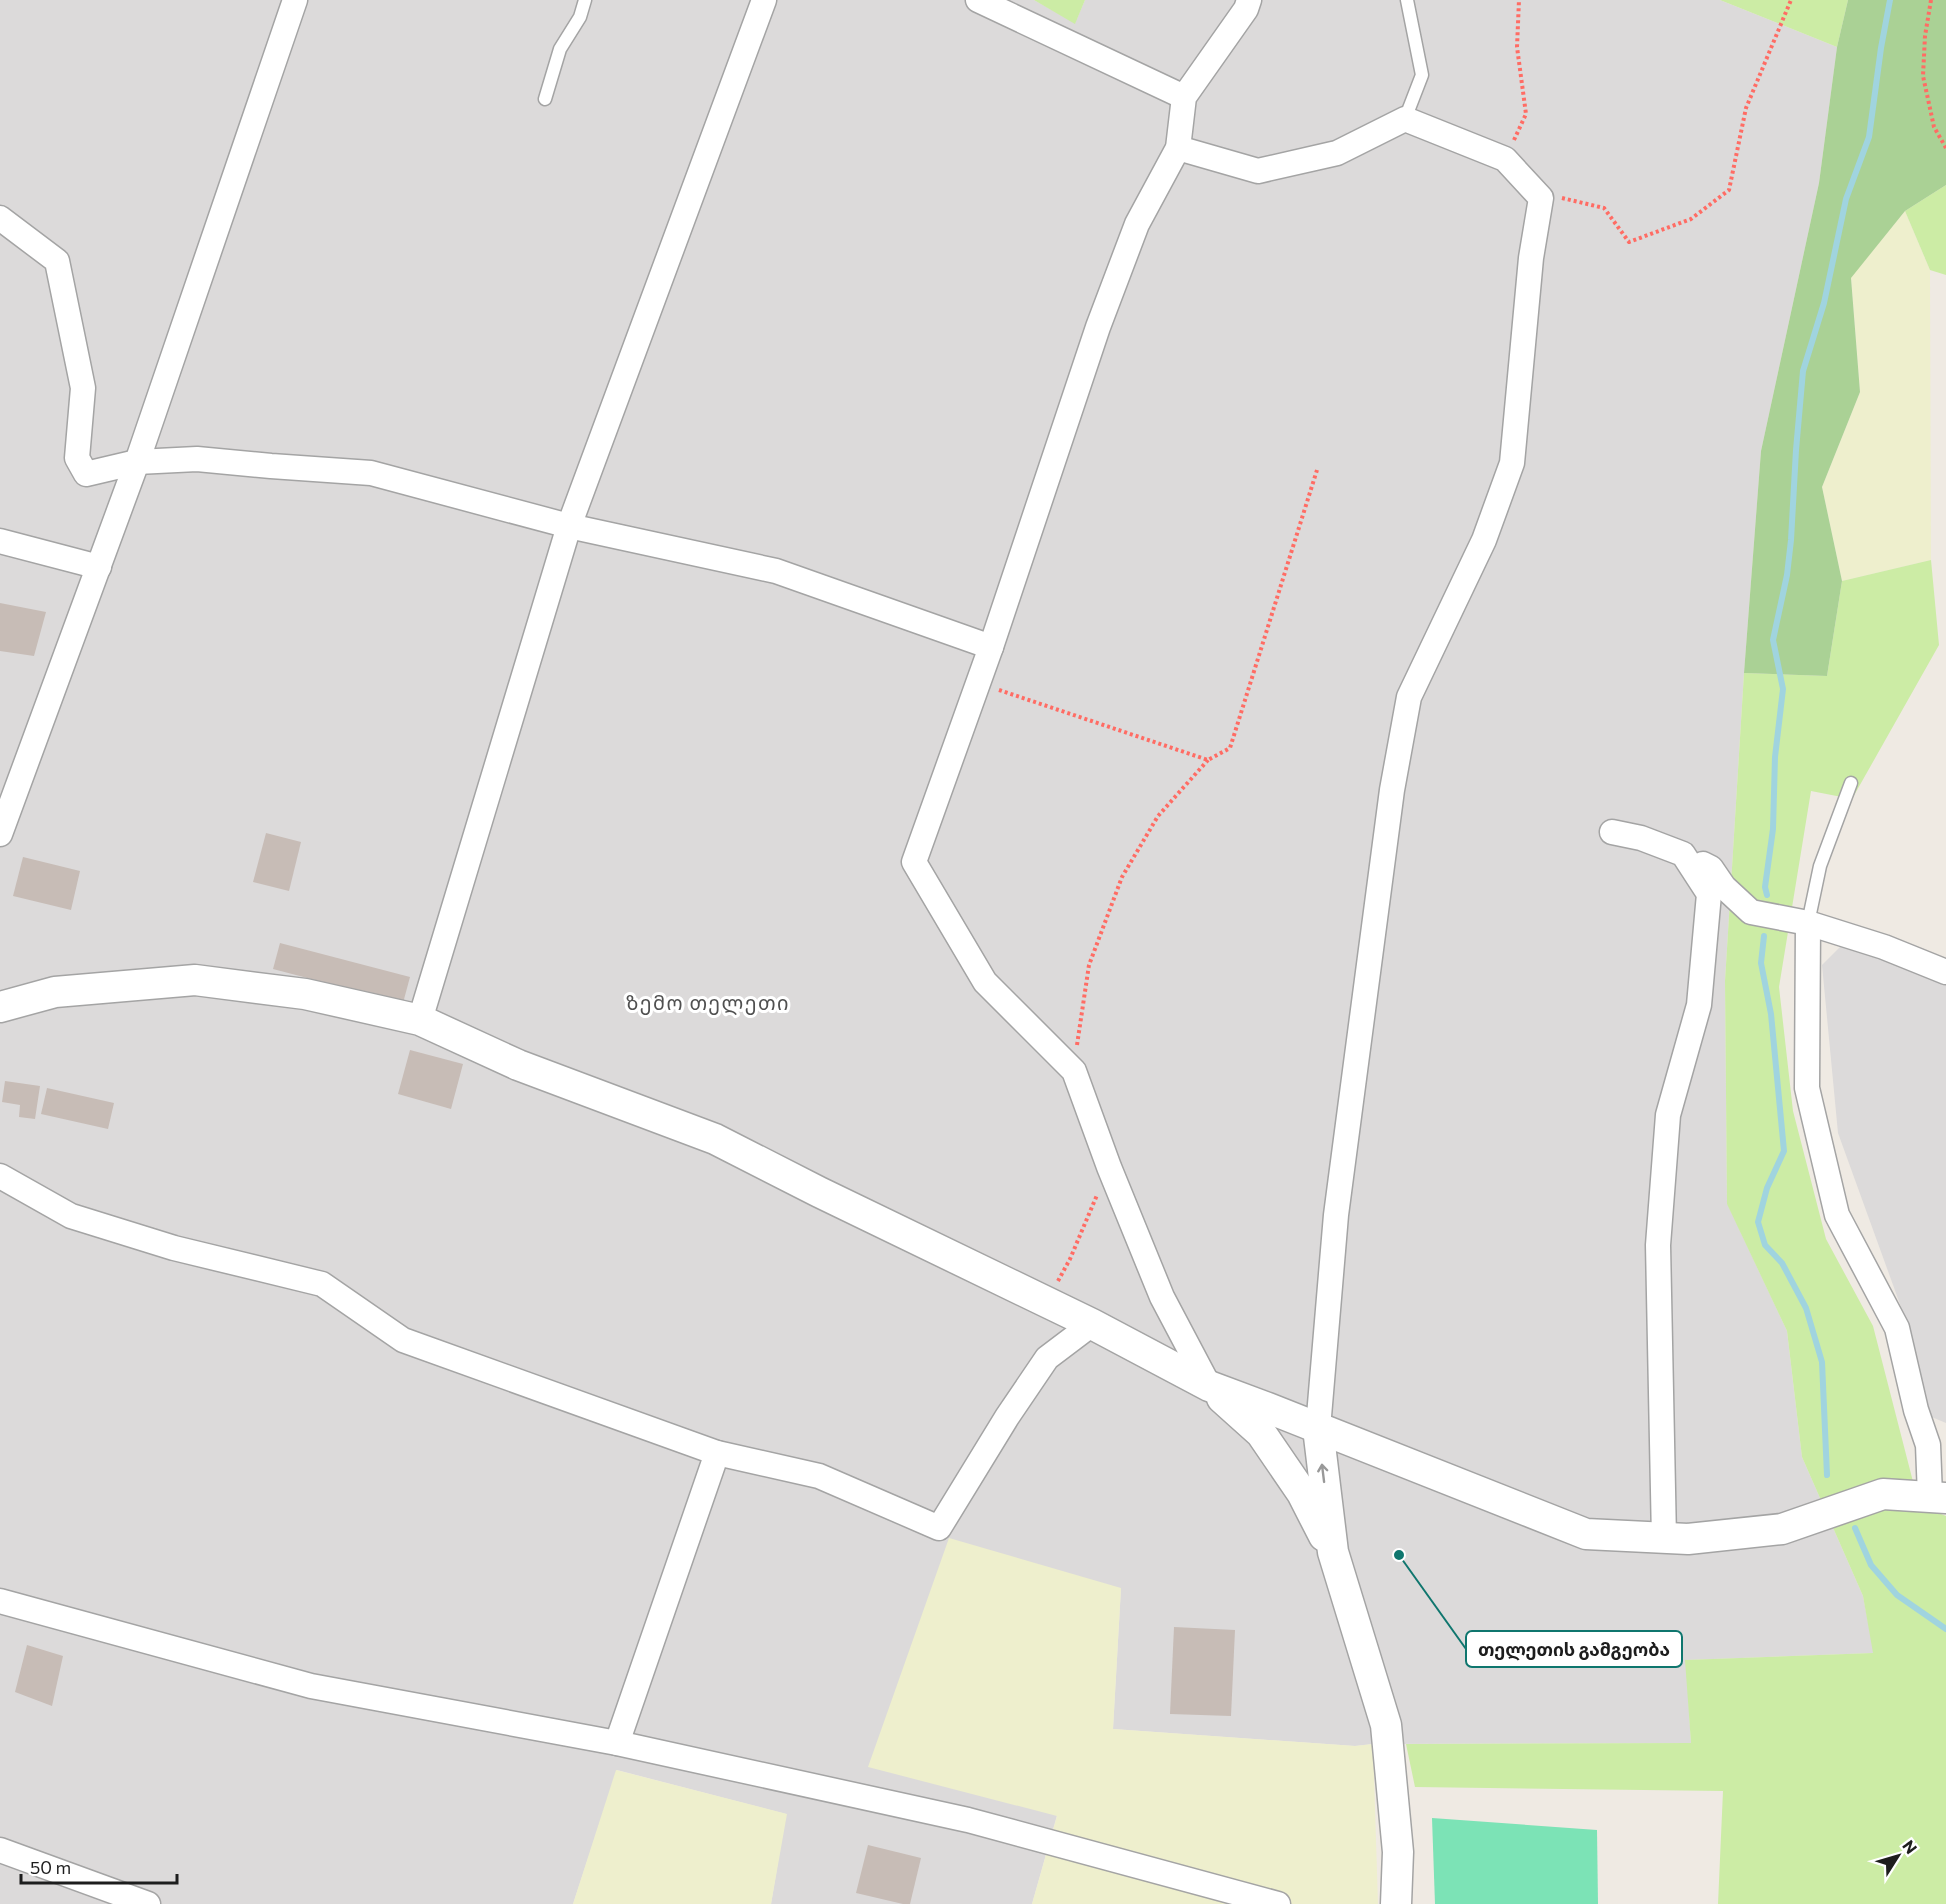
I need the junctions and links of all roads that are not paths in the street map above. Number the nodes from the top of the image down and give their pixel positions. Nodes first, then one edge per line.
1 (295, 0) edge
2 (585, 0) edge
3 (764, 0) edge
4 (978, 0) edge
5 (1249, 0) edge
6 (1407, 0) edge
7 (1184, 97) junction
8 (545, 99) dead end
9 (1405, 119) junction
10 (1178, 148) junction
11 (0, 218) edge
12 (137, 462) junction
13 (569, 526) junction
14 (0, 541) edge
15 (99, 567) junction
16 (991, 647) junction
17 (1851, 783) dead end
18 (1612, 832) dead end
19 (0, 834) edge
20 (1683, 854) junction
21 (1808, 923) junction
22 (1946, 972) edge
23 (0, 1008) edge
24 (420, 1020) junction
25 (0, 1176) edge
26 (1092, 1324) junction
27 (1209, 1386) junction
28 (1318, 1428) junction
29 (717, 1453) junction
30 (1278, 1458) junction
31 (1938, 1497) edge
32 (1664, 1539) junction
33 (1333, 1552) junction
34 (0, 1601) edge
35 (617, 1743) junction
36 (0, 1850) edge
37 (148, 1904) edge
38 (1278, 1904) edge
39 (1396, 1904) edge

1 - 12 street
2 - 8 lane
3 - 13 street
4 - 7 street
5 - 7 street
6 - 9 lane
7 - 10 street
9 - 10 street
9 - 28 street
10 - 16 street
11 - 12 street
12 - 13 street
12 - 15 street
13 - 16 street
13 - 24 street
14 - 15 street
15 - 19 street
16 - 27 street
17 - 21 lane
18 - 20 street
20 - 21 street
20 - 32 street
21 - 22 street
21 - 31 street
23 - 24 street
24 - 26 street
25 - 29 street
26 - 27 street
26 - 29 street
27 - 28 street
27 - 30 street
28 - 30 street
28 - 32 street
33 -> 28 street
29 - 35 street
30 - 33 street
31 - 32 street
33 - 39 street
34 - 35 street
35 - 38 street
36 - 37 street

